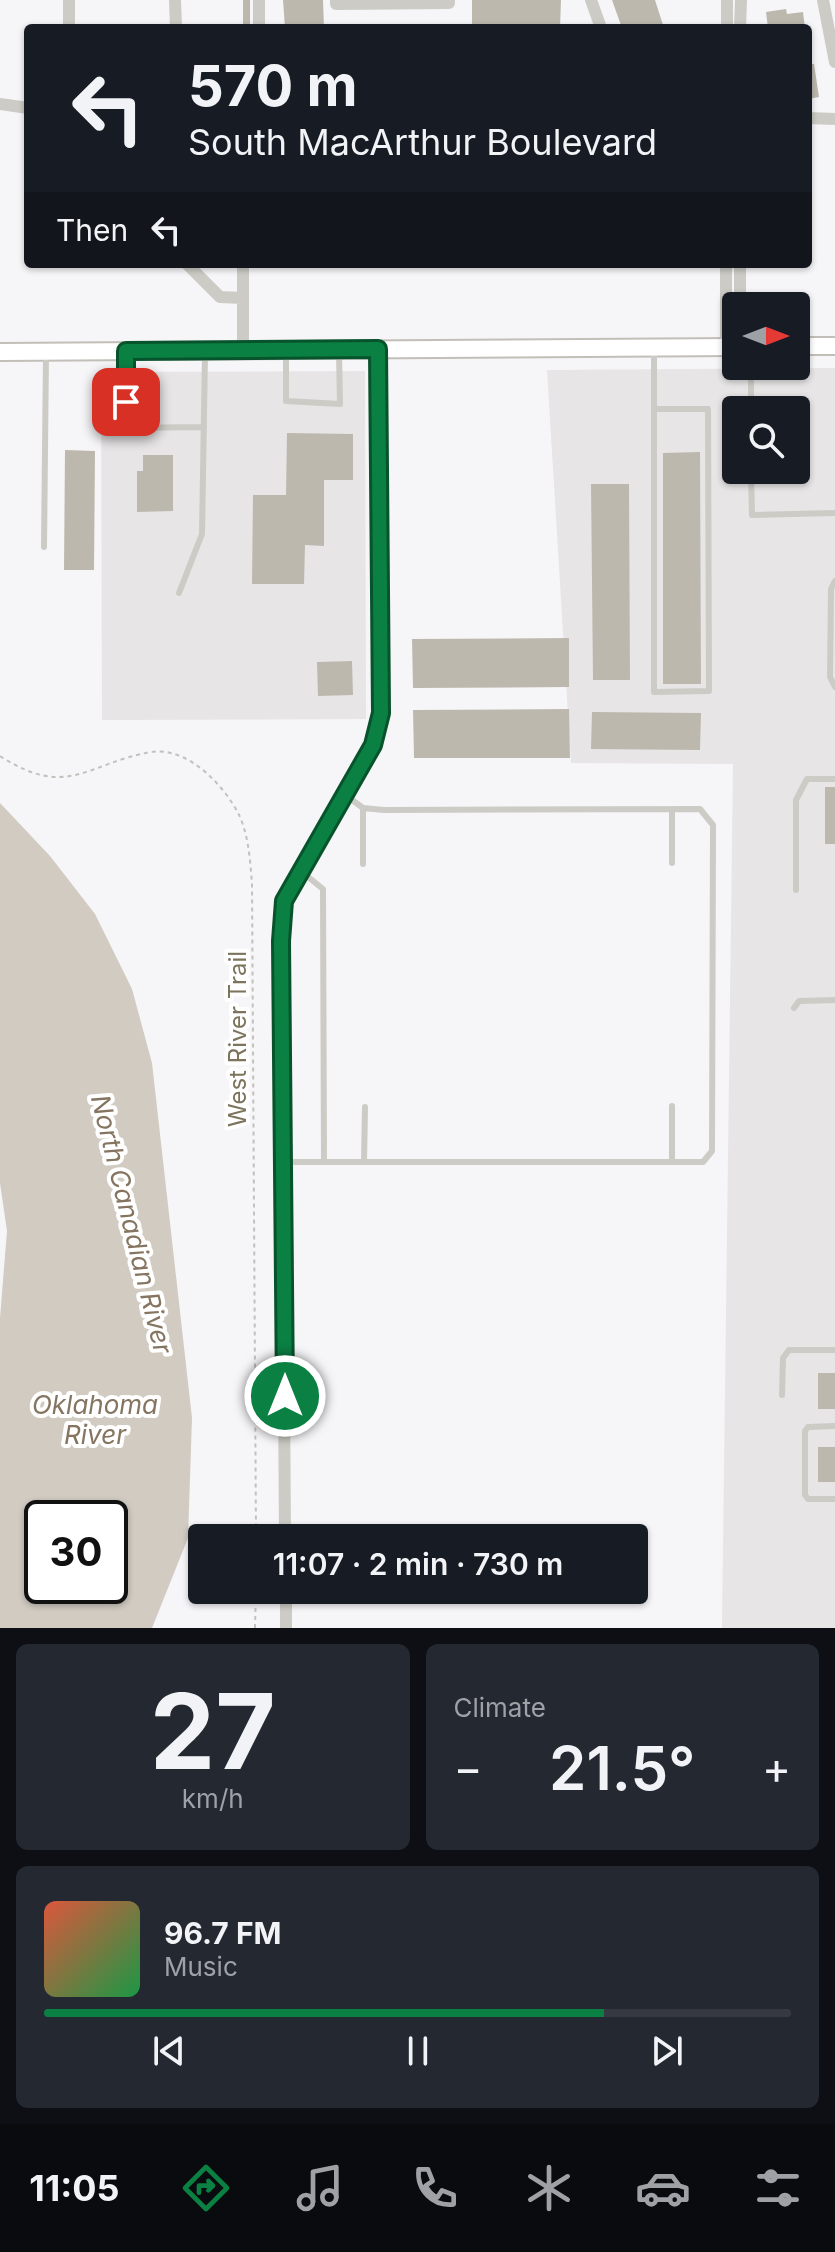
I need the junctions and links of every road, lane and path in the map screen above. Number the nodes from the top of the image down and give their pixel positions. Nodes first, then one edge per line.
1 (69, 0) edge
2 (175, 0) edge
3 (259, 0) edge
4 (336, 0) edge
5 (449, 0) edge
6 (591, 0) edge
7 (727, 0) edge
8 (741, 0) edge
9 (823, 0) edge
10 (69, 24) edge
11 (176, 24) edge
12 (259, 24) edge
13 (600, 24) edge
14 (727, 24) edge
15 (740, 24) edge
16 (835, 62) edge
17 (0, 104) edge
18 (24, 107) edge
19 (812, 118) edge
20 (835, 119) edge
21 (191, 268) edge
22 (243, 268) edge
23 (726, 268) edge
24 (740, 268) edge
25 (728, 292) edge
26 (740, 292) edge
27 (243, 298) junction
28 (810, 346) edge
29 (835, 346) edge
30 (654, 347) junction
31 (722, 347) edge
32 (286, 349) junction
33 (339, 349) junction
34 (378, 349) junction
35 (205, 350) junction
36 (243, 350) junction
37 (46, 351) junction
38 (126, 351) junction
39 (0, 352) edge
40 (655, 409) junction
41 (204, 427) junction
42 (751, 484) edge
43 (835, 513) edge
44 (44, 547) dead end
45 (835, 581) edge
46 (179, 593) dead end
47 (835, 687) edge
48 (0, 756) edge
49 (835, 779) edge
50 (344, 794) junction
51 (363, 808) junction
52 (672, 810) junction
53 (672, 863) dead end
54 (363, 864) dead end
55 (299, 870) junction
56 (796, 890) dead end
57 (835, 1000) edge
58 (794, 1008) dead end
59 (672, 1106) dead end
60 (365, 1107) dead end
61 (283, 1162) junction
62 (324, 1162) junction
63 (364, 1162) junction
64 (672, 1162) junction
65 (835, 1350) edge
66 (782, 1395) dead end
67 (835, 1426) edge
68 (835, 1499) edge
69 (256, 1524) edge
70 (285, 1524) edge
71 (256, 1604) edge
72 (286, 1604) edge
73 (255, 1628) edge
74 (286, 1628) edge

1 - 10 street
2 - 11 street
3 - 12 street
4 - 5 street
6 - 13 street
7 - 14 street
8 - 15 street
9 - 16 street
17 - 18 street
19 - 20 street
21 - 27 street
22 - 27 street
23 - 25 street
24 - 26 street
27 - 36 street
28 - 29 main road
30 - 31 main road
30 - 34 main road
30 - 40 lane
32 - 33 main road
32 - 33 lane
32 - 36 main road
33 - 34 main road
34 - 50 street
35 - 36 main road
35 - 38 main road
35 - 41 lane
37 - 38 main road
37 - 39 main road
37 - 44 lane
38 - 41 lane
40 - 40 lane
41 - 46 lane
42 - 43 lane
45 - 47 lane
48 - 69 path, West River Trail
49 - 56 lane
50 - 51 lane
50 - 55 street
51 - 52 lane
51 - 54 lane
52 - 53 lane
52 - 64 lane
55 - 61 street
55 - 62 lane
57 - 58 lane
59 - 64 lane
60 - 63 lane
61 - 62 lane
61 - 70 street
62 - 63 lane
63 - 64 lane
65 - 66 lane
67 - 68 lane
71 - 73 path
72 - 74 street

